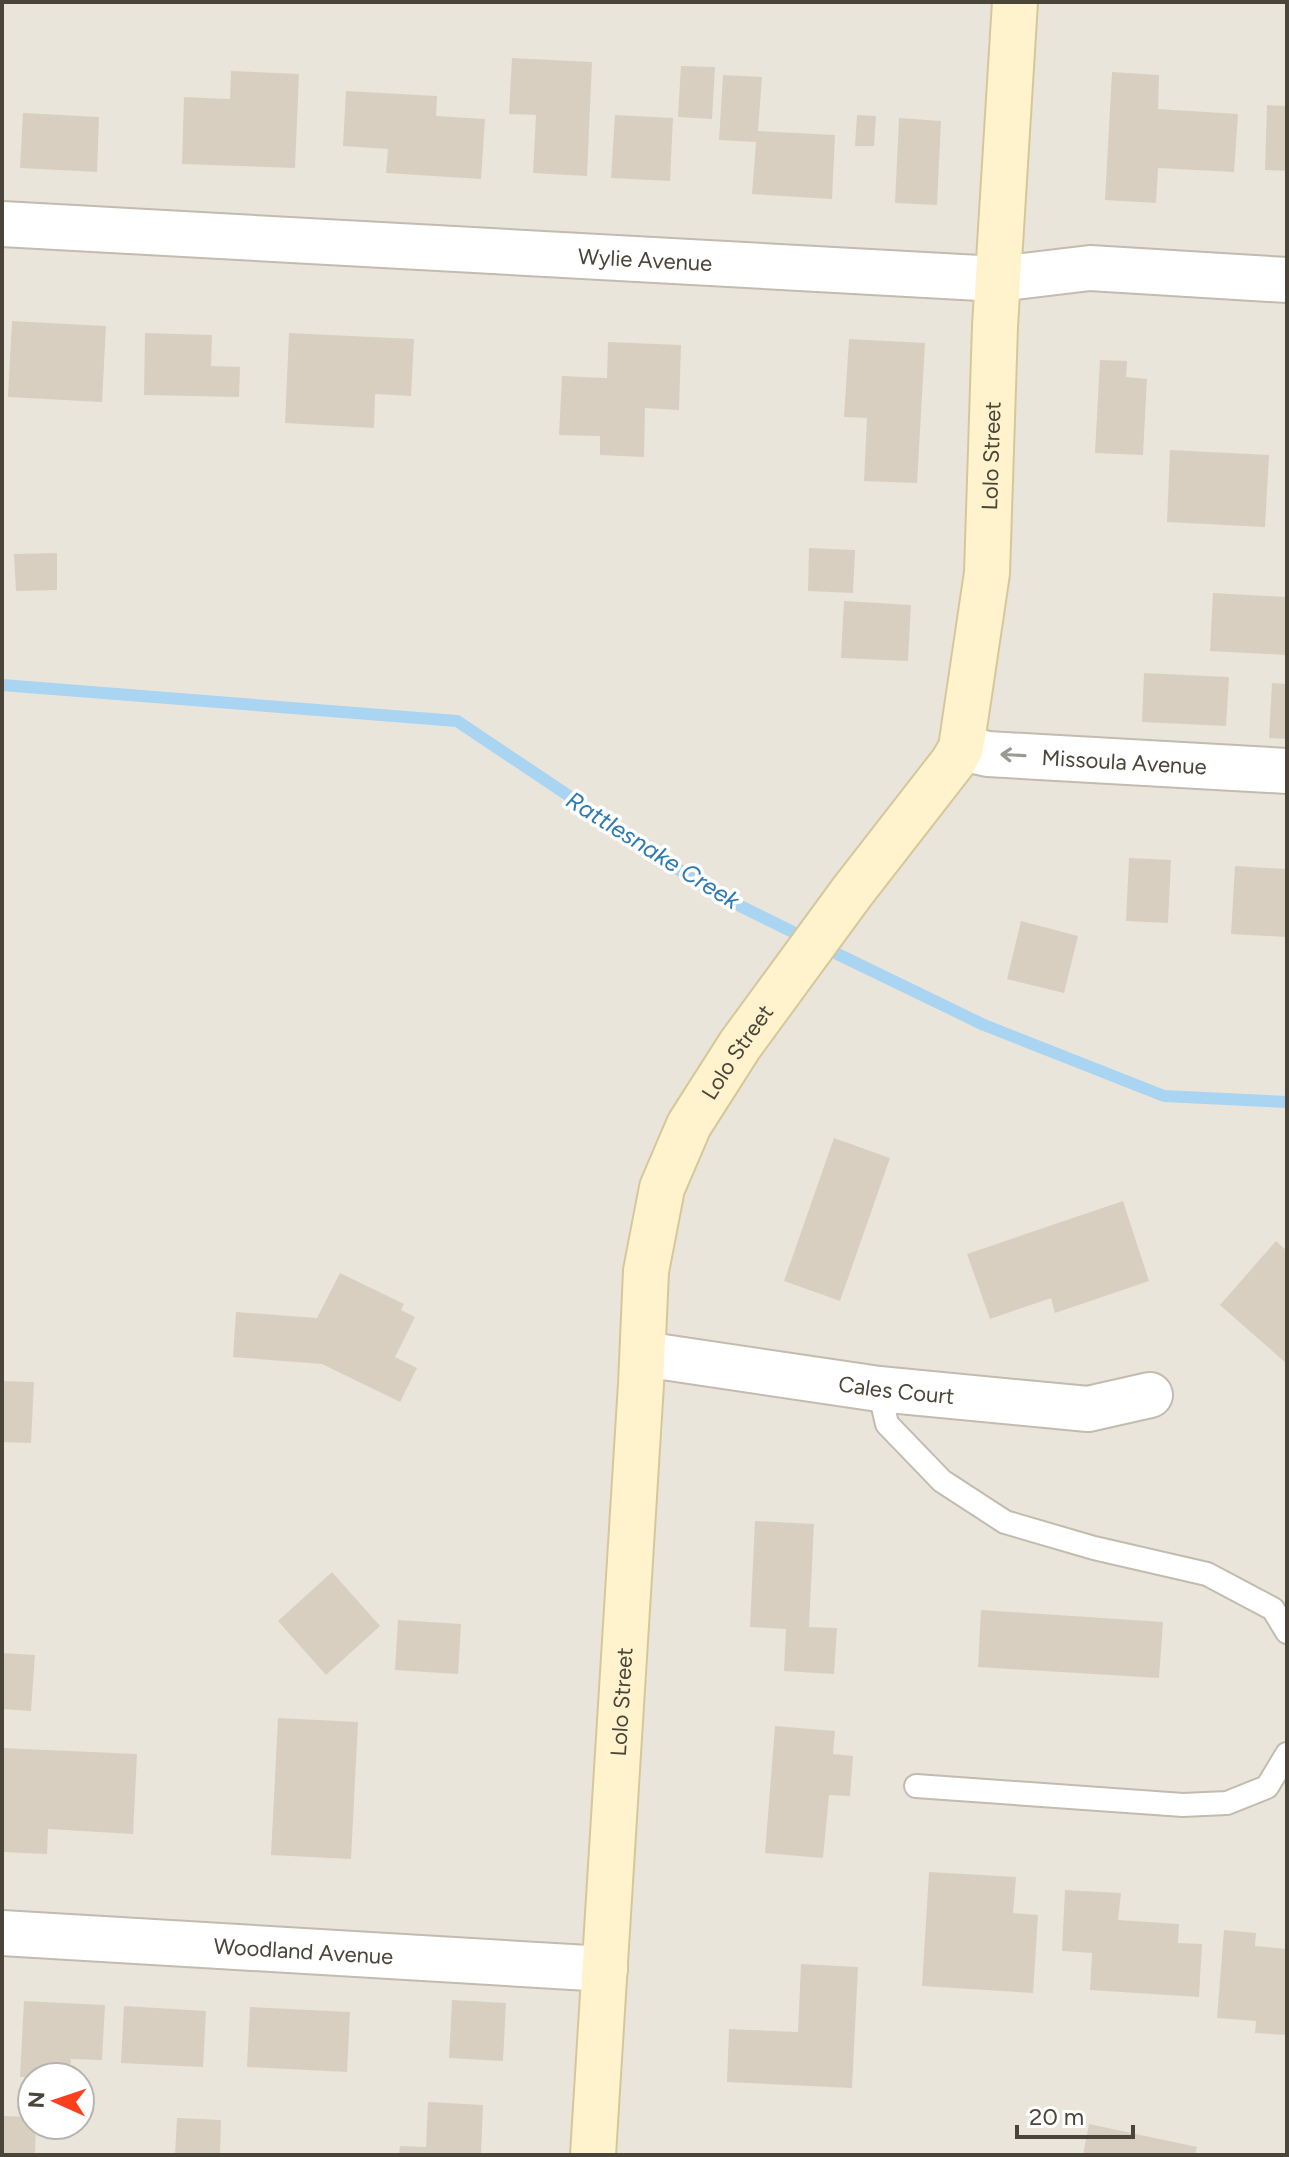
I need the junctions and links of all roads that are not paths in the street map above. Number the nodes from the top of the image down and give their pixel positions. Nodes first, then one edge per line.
1 (1015, 2) edge
2 (2, 224) edge
3 (998, 279) junction
4 (1287, 280) edge
5 (961, 748) junction
6 (1287, 771) edge
7 (643, 1354) junction
8 (879, 1389) junction
9 (1150, 1395) dead end
10 (1287, 1632) edge
11 (1287, 1754) edge
12 (916, 1786) dead end
13 (2, 1933) edge
14 (605, 1969) junction
15 (593, 2155) edge

1 - 3 street, Lolo Street
2 - 3 street, Wylie Avenue
3 - 4 street, Wylie Avenue
3 - 5 street, Lolo Street
6 -> 5 street, Missoula Avenue
5 - 7 street, Lolo Street
7 - 8 street, Cales Court
7 - 14 street, Lolo Street
8 - 9 street, Cales Court
8 - 10 lane
11 - 12 lane
13 - 14 street, Woodland Avenue
14 - 15 street, Lolo Street

